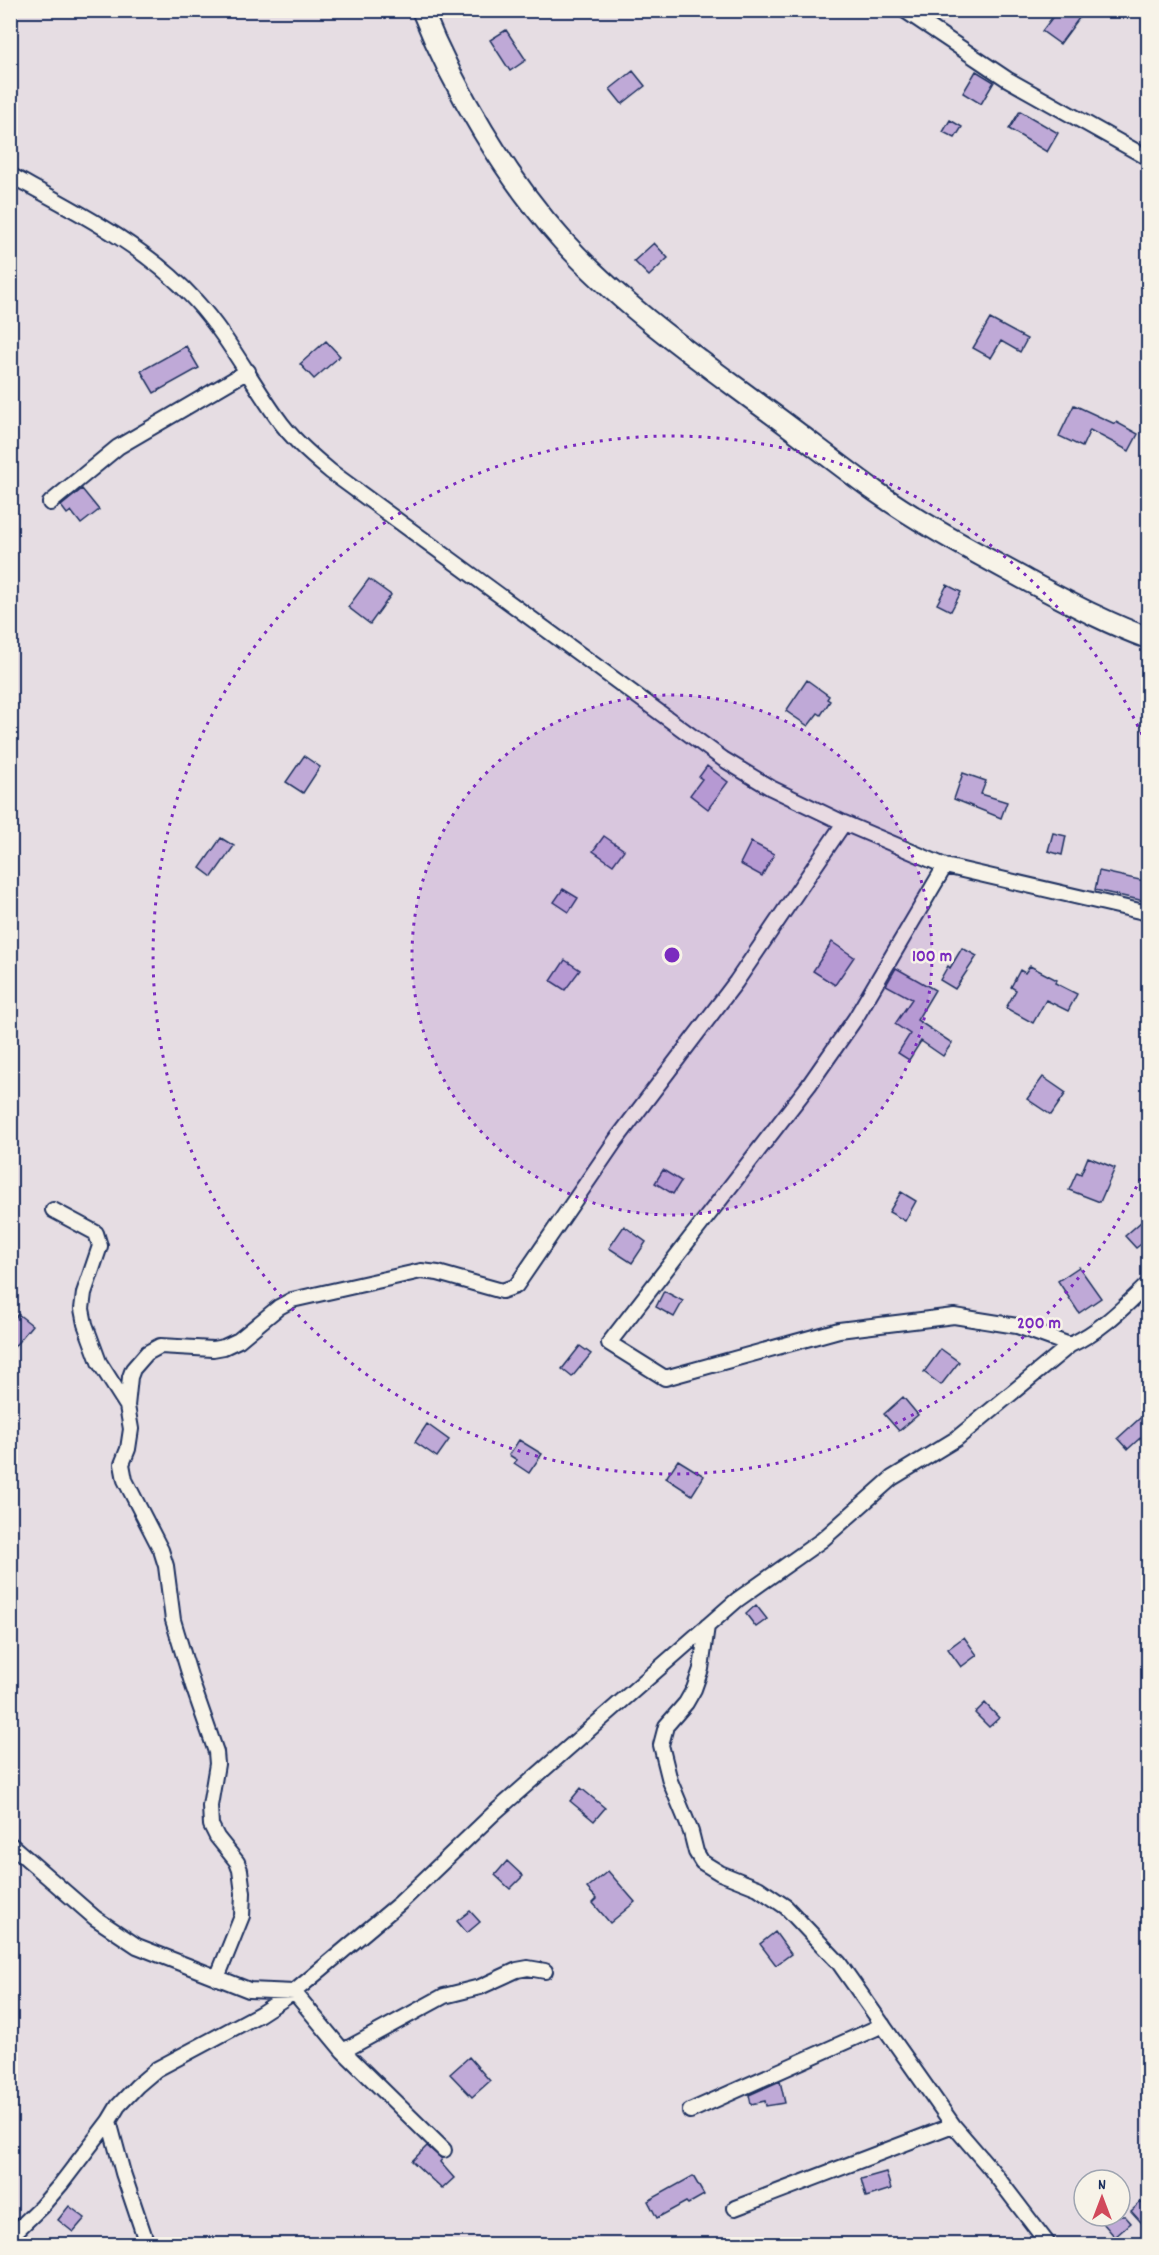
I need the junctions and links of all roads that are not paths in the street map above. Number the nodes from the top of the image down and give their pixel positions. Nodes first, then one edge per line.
1 (422, 10) edge
2 (904, 10) edge
3 (1149, 158) edge
4 (10, 175) edge
5 (248, 371) junction
6 (50, 503) dead end
7 (1149, 638) edge
8 (844, 823) junction
9 (945, 866) junction
10 (1149, 913) edge
11 (53, 1210) dead end
12 (1149, 1284) edge
13 (1070, 1345) junction
14 (127, 1406) junction
15 (707, 1626) junction
16 (10, 1844) edge
17 (545, 1971) dead end
18 (217, 1978) junction
19 (294, 1992) junction
20 (883, 2025) junction
21 (343, 2051) junction
22 (690, 2111) dead end
23 (110, 2121) junction
24 (953, 2125) junction
25 (444, 2150) dead end
26 (735, 2208) dead end
27 (10, 2237) edge
28 (147, 2244) edge
29 (1048, 2244) edge

1 - 7 street
2 - 3 street
4 - 5 street
5 - 6 street
5 - 8 street
8 - 9 street
8 - 14 street
9 - 10 street
9 - 13 street
11 - 14 street
12 - 13 street
13 - 15 street
14 - 18 street
15 - 19 street
15 - 20 street
16 - 18 street
17 - 21 street
18 - 19 street
19 - 21 street
19 - 23 street
20 - 22 street
20 - 24 street
21 - 25 street
23 - 27 street
23 - 28 street
24 - 26 street
24 - 29 street

